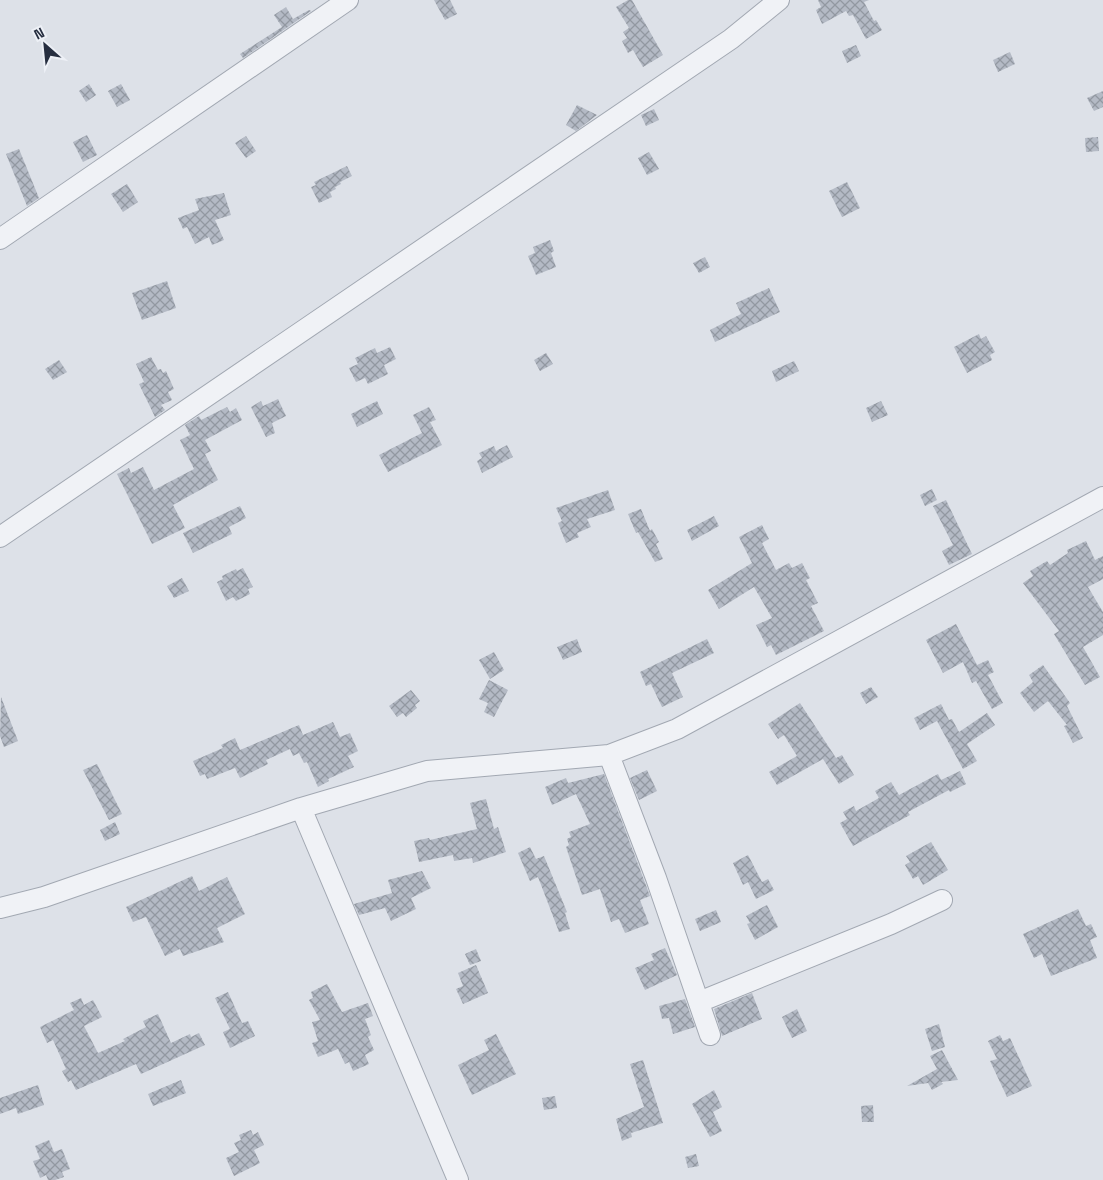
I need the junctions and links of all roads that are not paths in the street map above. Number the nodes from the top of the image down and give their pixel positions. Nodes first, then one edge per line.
1 (348, 0) edge
2 (779, 0) edge
3 (0, 239) edge
4 (1103, 498) edge
5 (0, 536) edge
6 (609, 755) junction
7 (301, 808) junction
8 (942, 900) dead end
9 (0, 908) edge
10 (699, 1002) junction
11 (710, 1035) dead end
12 (458, 1180) edge

1 - 3 street
2 - 5 street
4 - 6 street
6 - 7 street
6 - 10 street
7 - 9 street
7 - 12 street
8 - 10 street
10 - 11 street

